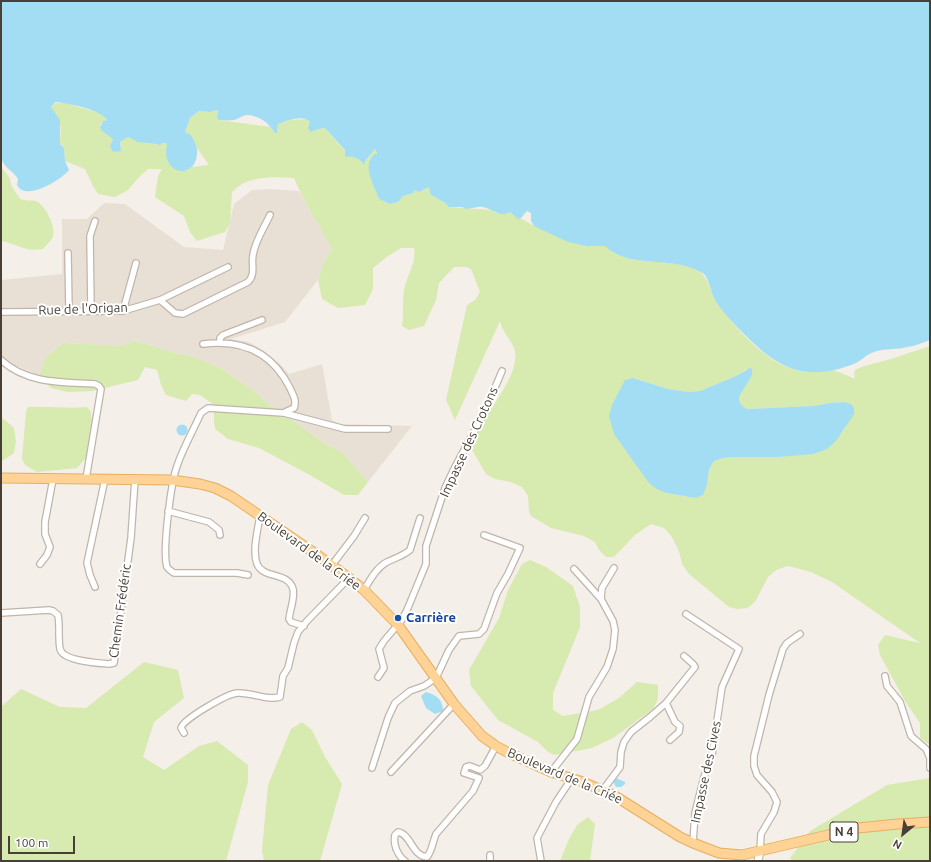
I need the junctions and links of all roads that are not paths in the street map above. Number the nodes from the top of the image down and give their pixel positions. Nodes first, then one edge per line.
1 (270, 215) dead end
2 (95, 221) dead end
3 (68, 253) dead end
4 (136, 263) dead end
5 (228, 267) dead end
6 (160, 300) junction
7 (69, 311) junction
8 (91, 311) junction
9 (123, 311) junction
10 (1, 312) edge
11 (262, 320) dead end
12 (220, 342) junction
13 (203, 344) dead end
14 (1, 360) edge
15 (502, 371) dead end
16 (283, 413) junction
17 (388, 429) dead end
18 (1, 478) edge
19 (53, 479) junction
20 (86, 479) junction
21 (105, 479) junction
22 (135, 479) junction
23 (172, 480) junction
24 (168, 511) junction
25 (260, 515) junction
26 (365, 518) dead end
27 (420, 518) dead end
28 (220, 535) dead end
29 (484, 535) dead end
30 (40, 564) dead end
31 (332, 565) junction
32 (614, 568) dead end
33 (574, 569) dead end
34 (248, 574) dead end
35 (349, 578) junction
36 (95, 588) dead end
37 (364, 590) junction
38 (601, 598) junction
39 (1, 613) edge
40 (686, 614) dead end
41 (398, 625) junction
42 (304, 626) junction
43 (800, 634) dead end
44 (684, 656) dead end
45 (885, 676) dead end
46 (378, 677) dead end
47 (436, 678) junction
48 (666, 703) junction
49 (454, 704) junction
50 (184, 733) dead end
51 (670, 740) dead end
52 (496, 746) junction
53 (930, 758) edge
54 (372, 768) dead end
55 (930, 768) edge
56 (391, 772) dead end
57 (551, 772) junction
58 (572, 778) junction
59 (603, 790) junction
60 (930, 822) edge
61 (693, 843) junction
62 (760, 851) junction
63 (405, 861) edge
64 (541, 861) edge
65 (758, 861) edge

1 - 6 street
2 - 8 street
3 - 7 street
4 - 9 street
5 - 6 street, Rue de l'Origan
6 - 9 street, Rue de l'Origan
7 - 8 street, Rue de l'Origan
7 - 10 street, Rue de l'Origan
8 - 9 street, Rue de l'Origan
11 - 12 street
12 - 13 street
12 - 16 street
14 - 20 street
15 - 41 street, Impasse des Crotons
16 - 17 street
16 - 23 street
18 - 19 main road, Boulevard de la Criée / N 4
19 - 20 main road, Boulevard de la Criée / N 4
19 - 30 street
20 - 21 main road, Boulevard de la Criée / N 4
21 - 22 main road, Boulevard de la Criée / N 4
21 - 36 street
22 - 23 main road, Boulevard de la Criée / N 4
22 - 39 street, Chemin Frédéric
23 - 24 street
23 - 25 main road, Boulevard de la Criée / N 4
24 - 28 street
24 - 34 street
25 - 31 main road, Boulevard de la Criée / N 4
25 - 42 street
26 - 31 street
27 - 37 street
29 - 47 street
31 - 35 main road, Boulevard de la Criée / N 4
32 - 38 street
33 - 38 street
35 - 37 main road, Boulevard de la Criée / N 4
35 - 42 street
37 - 41 main road, Boulevard de la Criée / N 4
38 - 57 street
40 - 61 street, Impasse des Cives
41 - 46 street, Impasse des Crotons
41 - 47 main road, Boulevard de la Criée / N 4
42 - 50 street
43 - 62 street
44 - 48 street
45 - 53 street
47 - 49 main road, Boulevard de la Criée / N 4
47 - 54 street
48 - 51 street
48 - 59 street
49 - 52 main road, Boulevard de la Criée / N 4
49 - 56 street
52 - 57 main road, Boulevard de la Criée / N 4
52 - 63 street
53 - 55 street
57 - 58 main road, Boulevard de la Criée / N 4
58 - 59 main road, Boulevard de la Criée / N 4
58 - 64 street
59 - 61 main road, Boulevard de la Criée / N 4
60 - 62 main road, Boulevard de la Criée / N 4
61 - 62 main road, Boulevard de la Criée / N 4
62 - 65 street

